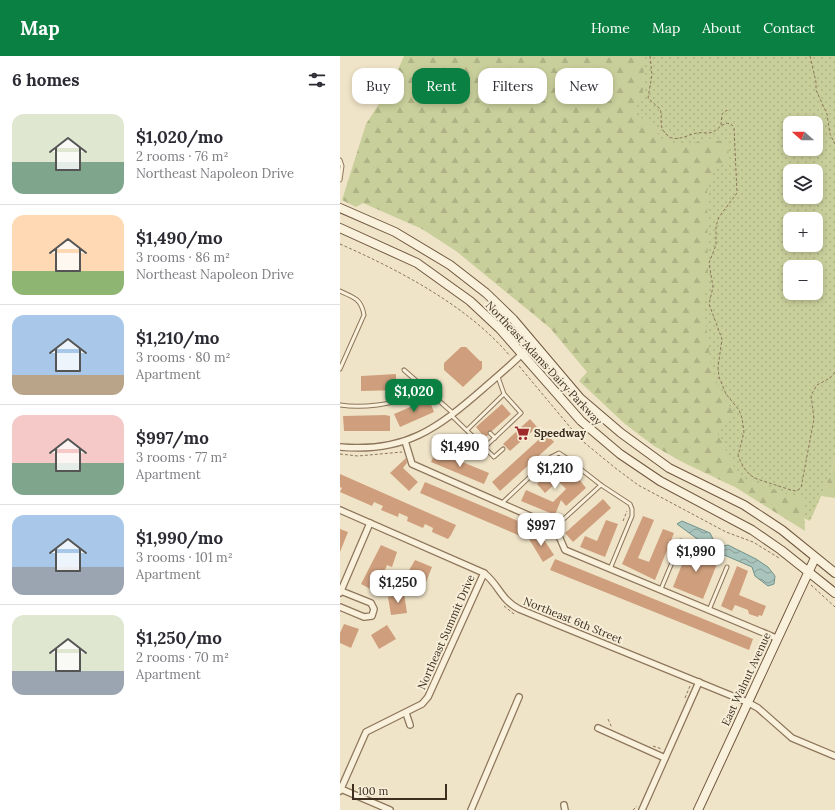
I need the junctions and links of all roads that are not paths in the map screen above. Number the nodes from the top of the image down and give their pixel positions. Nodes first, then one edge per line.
1 (340, 160) edge
2 (340, 180) edge
3 (340, 208) edge
4 (340, 228) edge
5 (340, 291) edge
6 (533, 343) junction
7 (522, 355) junction
8 (340, 369) edge
9 (404, 370) dead end
10 (498, 376) junction
11 (419, 383) junction
12 (504, 394) junction
13 (340, 404) edge
14 (492, 406) junction
15 (495, 409) dead end
16 (453, 415) junction
17 (478, 420) junction
18 (505, 420) dead end
19 (480, 423) dead end
20 (509, 424) junction
21 (498, 426) dead end
22 (467, 430) junction
23 (502, 430) junction
24 (490, 433) dead end
25 (495, 438) junction
26 (405, 441) junction
27 (340, 447) edge
28 (484, 448) junction
29 (503, 449) dead end
30 (601, 485) junction
31 (502, 503) junction
32 (340, 510) edge
33 (370, 523) junction
34 (555, 527) junction
35 (681, 541) dead end
36 (815, 558) junction
37 (727, 567) dead end
38 (610, 569) junction
39 (808, 572) junction
40 (484, 573) junction
41 (835, 573) edge
42 (661, 590) junction
43 (340, 592) edge
44 (835, 594) edge
45 (340, 607) edge
46 (709, 610) junction
47 (776, 638) junction
48 (699, 682) junction
49 (519, 697) dead end
50 (747, 702) junction
51 (406, 712) junction
52 (410, 725) dead end
53 (598, 728) dead end
54 (835, 756) edge
55 (665, 758) junction
56 (340, 790) edge
57 (390, 810) edge
58 (471, 810) edge
59 (642, 810) edge
60 (698, 810) edge

1 - 2 lane
3 - 6 main road, Northeast Adams Dairy Parkway
4 - 7 main road, Northeast Adams Dairy Parkway
5 - 8 lane
6 - 7 street
6 - 36 main road, Northeast Adams Dairy Parkway
7 - 10 street
7 - 39 main road, Northeast Adams Dairy Parkway
9 - 11 lane
10 - 12 lane
10 - 16 street
11 - 13 lane
11 - 16 lane
12 - 14 lane
12 - 20 lane
14 - 15 lane
14 - 17 lane
16 - 22 lane
16 - 26 street
17 - 19 lane
17 - 22 lane
18 - 20 lane
20 - 23 lane
21 - 23 lane
22 - 28 lane
23 - 25 lane
24 - 25 lane
25 - 28 lane
26 - 27 street
26 - 31 street
28 - 29 lane
30 - 31 lane
30 - 34 lane
30 - 38 lane
31 - 34 street
32 - 33 street, Northeast 6th Street
33 - 40 street, Northeast 6th Street
33 - 43 street
34 - 38 street
35 - 42 lane
36 - 39 main road, East Walnut Avenue
36 - 41 main road, Northeast Adams Dairy Parkway
37 - 46 lane
38 - 42 street
39 - 44 main road, Northeast Adams Dairy Parkway
39 - 47 main road, East Walnut Avenue
40 - 48 street, Northeast 6th Street
40 - 51 street, Northeast Summit Drive
42 - 46 street
43 - 45 street
46 - 47 street
47 - 50 main road, East Walnut Avenue
48 - 50 street, Northeast 6th Street
48 - 55 street
49 - 58 street
50 - 54 street, Northeast 6th Street
50 - 60 main road, East Walnut Avenue
51 - 52 street
51 - 56 street, Northeast Summit Drive
53 - 55 street
55 - 59 street
56 - 57 street

